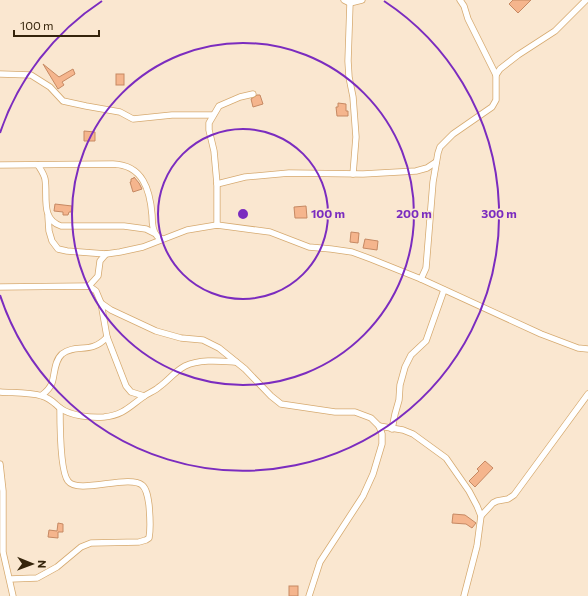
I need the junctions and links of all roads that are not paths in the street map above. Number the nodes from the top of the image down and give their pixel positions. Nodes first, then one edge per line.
1 (344, 0) edge
2 (362, 0) edge
3 (460, 0) edge
4 (586, 0) edge
5 (350, 3) junction
6 (0, 74) edge
7 (496, 75) junction
8 (253, 94) dead end
9 (213, 115) junction
10 (436, 162) junction
11 (0, 165) edge
12 (38, 165) junction
13 (353, 174) junction
14 (217, 184) junction
15 (48, 216) junction
16 (217, 225) junction
17 (154, 233) junction
18 (162, 239) junction
19 (106, 254) junction
20 (421, 279) junction
21 (89, 286) junction
22 (0, 287) edge
23 (444, 290) junction
24 (101, 303) junction
25 (107, 337) junction
26 (588, 350) edge
27 (236, 362) junction
28 (0, 392) edge
29 (588, 394) edge
30 (42, 395) junction
31 (144, 396) junction
32 (60, 408) junction
33 (379, 426) junction
34 (392, 429) junction
35 (0, 464) edge
36 (481, 516) junction
37 (10, 579) junction
38 (13, 596) edge
39 (310, 596) edge
40 (464, 596) edge

1 - 5 street
2 - 5 street
3 - 7 street
4 - 7 street
5 - 13 street
6 - 9 street
7 - 10 street
8 - 9 street
9 - 14 street
10 - 13 street
10 - 20 street
11 - 12 street
12 - 15 street
12 - 17 street
13 - 14 street
14 - 16 street
15 - 17 street
15 - 19 street
16 - 18 street
16 - 20 street
17 - 18 street
18 - 19 street
19 - 21 street
20 - 23 street
21 - 22 street
21 - 24 street
23 - 26 street
23 - 34 street
24 - 25 street
24 - 27 street
25 - 30 street
25 - 31 street
27 - 31 street
27 - 33 street
28 - 30 street
29 - 36 street
30 - 32 street
31 - 32 street
32 - 37 street
33 - 34 street
33 - 39 street
34 - 36 street
35 - 37 street
36 - 40 street
37 - 38 street

